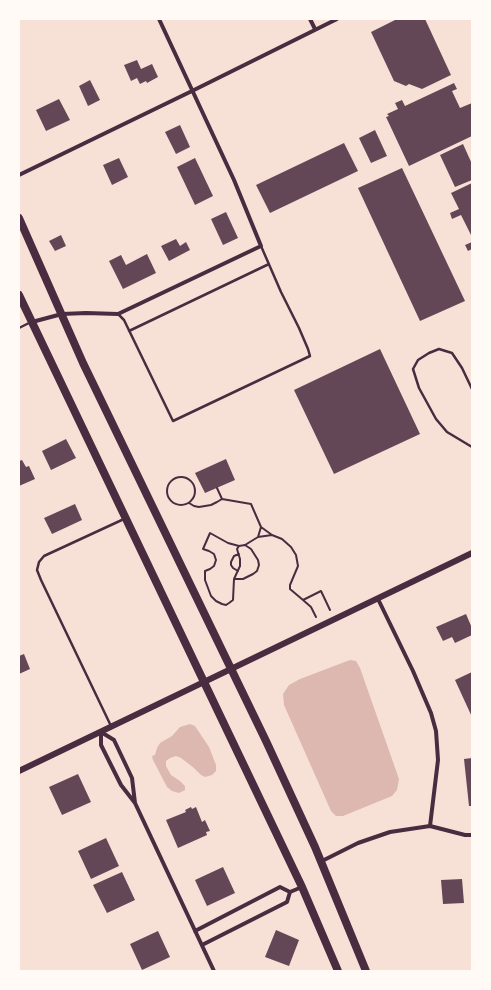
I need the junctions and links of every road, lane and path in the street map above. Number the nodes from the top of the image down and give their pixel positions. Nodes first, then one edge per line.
1 (158, 19) edge
2 (310, 19) edge
3 (337, 19) edge
4 (315, 30) junction
5 (192, 91) junction
6 (19, 175) edge
7 (19, 218) edge
8 (261, 246) junction
9 (269, 264) junction
10 (19, 295) edge
11 (62, 314) junction
12 (118, 314) junction
13 (32, 322) junction
14 (19, 328) edge
15 (128, 331) junction
16 (472, 389) edge
17 (472, 447) edge
18 (217, 488) dead end
19 (222, 498) junction
20 (189, 503) junction
21 (125, 518) junction
22 (261, 527) junction
23 (272, 535) junction
24 (258, 537) junction
25 (245, 545) junction
26 (239, 546) junction
27 (472, 553) edge
28 (239, 554) junction
29 (238, 572) junction
30 (234, 579) junction
31 (378, 599) junction
32 (303, 600) junction
33 (330, 610) dead end
34 (316, 617) dead end
35 (231, 669) junction
36 (204, 682) junction
37 (111, 727) junction
38 (101, 732) junction
39 (19, 771) edge
40 (135, 803) junction
41 (430, 826) junction
42 (472, 835) edge
43 (322, 862) junction
44 (302, 886) junction
45 (290, 892) junction
46 (195, 931) junction
47 (202, 945) junction
48 (214, 971) edge
49 (338, 971) edge
50 (366, 971) edge

1 - 5 street
2 - 4 street
3 - 4 street
4 - 5 street
5 - 6 street
5 - 8 street
7 - 11 main road
8 - 9 lane
8 - 12 street
9 - 15 lane
9 - 15 lane
10 - 13 main road
11 - 12 street
11 - 13 street
11 - 35 main road
12 - 15 lane
13 - 14 lane
13 - 21 main road
16 - 17 lane
18 - 19 path
19 - 20 path
19 - 22 path
20 - 20 path
21 - 36 main road
21 - 37 lane
22 - 23 path
22 - 24 path
23 - 24 path
23 - 32 path
24 - 25 path
25 - 26 path
25 - 30 path
26 - 28 path
26 - 30 path
27 - 31 street
28 - 29 path
28 - 29 path
29 - 30 path
31 - 35 street
31 - 41 street
32 - 33 path
32 - 34 path
35 - 36 street
35 - 43 main road
36 - 37 street
36 - 44 main road
37 - 38 street
38 - 39 street
38 - 40 street
38 - 40 street
40 - 46 street
41 - 42 street
41 - 43 street
43 - 50 main road
44 - 45 street
44 - 49 main road
45 - 46 street
45 - 47 street
46 - 47 street
47 - 48 street

